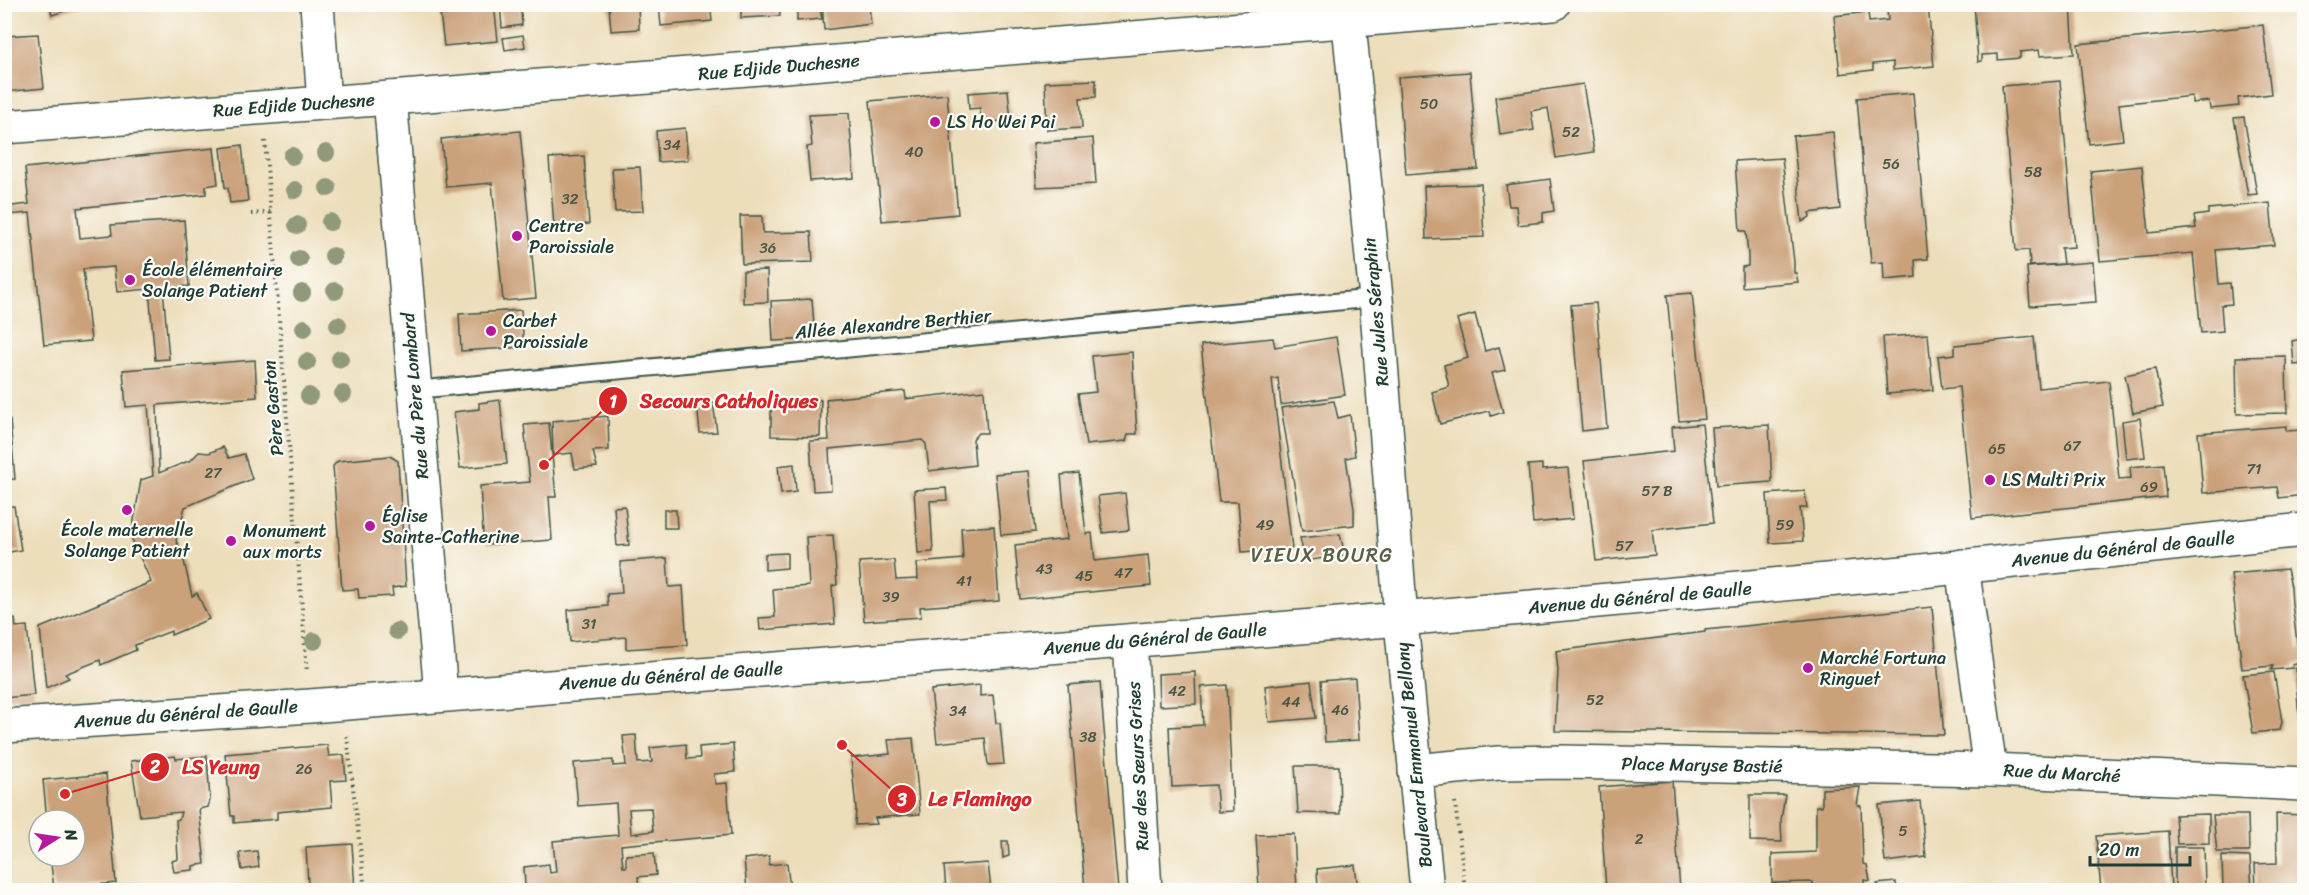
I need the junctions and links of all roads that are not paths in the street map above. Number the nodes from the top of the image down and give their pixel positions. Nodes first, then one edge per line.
1 (317, 4) edge
2 (1553, 4) edge
3 (1348, 13) edge
4 (390, 98) junction
5 (324, 103) junction
6 (4, 127) edge
7 (1376, 298) junction
8 (415, 390) junction
9 (2304, 530) edge
10 (1962, 566) junction
11 (1401, 619) junction
12 (1130, 641) junction
13 (441, 694) junction
14 (4, 726) edge
15 (1990, 770) junction
16 (1415, 771) junction
17 (2304, 784) edge
18 (1145, 891) edge
19 (1427, 891) edge

1 - 5 street
2 - 3 street, Rue Edjide Duchesne
3 - 4 street, Rue Edjide Duchesne
3 - 7 street, Rue Jules Séraphin
4 - 5 street, Rue Edjide Duchesne
4 - 8 street, Rue du Père Lombard
5 - 6 street, Rue Edjide Duchesne
7 - 8 lane, Allée Alexandre Berthier
7 - 11 street, Rue Jules Séraphin
8 - 13 street, Rue du Père Lombard
9 - 10 street, Avenue du Général de Gaulle
10 - 11 street, Avenue du Général de Gaulle
10 - 15 street, Rue du Marché
11 - 12 street, Avenue du Général de Gaulle
11 - 16 street, Boulevard Emmanuel Bellony
12 - 13 street, Avenue du Général de Gaulle
12 - 18 street, Rue des Sœurs Grises
13 - 14 street, Avenue du Général de Gaulle
15 - 16 street, Place Maryse Bastié
15 - 17 street, Rue du Marché
16 - 19 street, Boulevard Emmanuel Bellony

